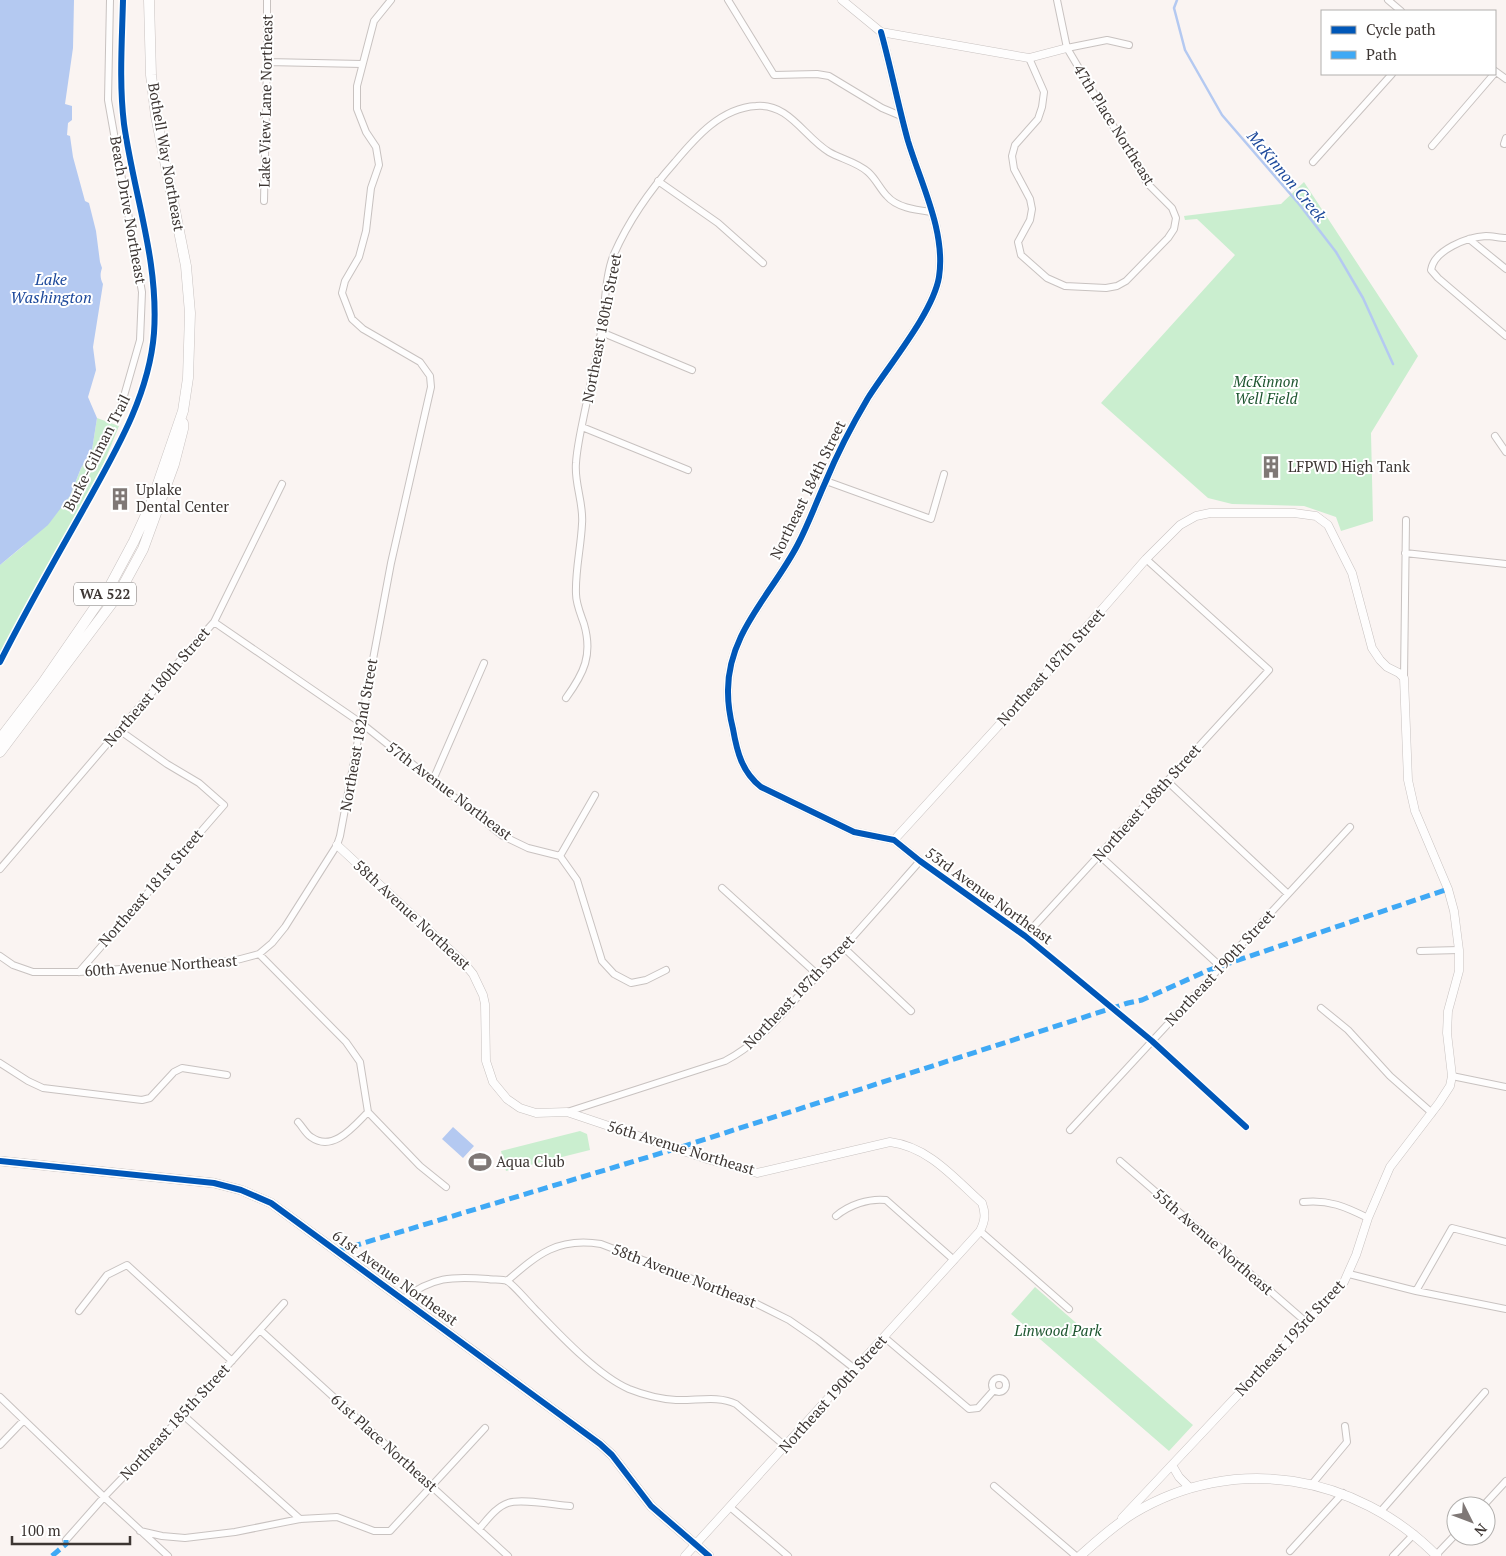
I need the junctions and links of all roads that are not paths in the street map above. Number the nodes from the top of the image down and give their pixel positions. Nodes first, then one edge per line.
1 (110, 0) edge
2 (149, 0) edge
3 (266, 0) edge
4 (391, 0) edge
5 (728, 0) edge
6 (842, 0) edge
7 (1057, 0) edge
8 (1388, 0) edge
9 (1400, 10) edge
10 (881, 32) junction
11 (1129, 45) dead end
12 (1066, 48) junction
13 (1029, 58) junction
14 (267, 62) junction
15 (362, 64) junction
16 (1391, 75) edge
17 (1492, 75) edge
18 (901, 116) junction
19 (1432, 146) dead end
20 (1313, 162) dead end
21 (658, 181) junction
22 (264, 201) dead end
23 (932, 212) junction
24 (1506, 238) edge
25 (1469, 239) junction
26 (764, 263) dead end
27 (1506, 269) edge
28 (601, 332) junction
29 (1506, 336) edge
30 (692, 370) dead end
31 (183, 412) junction
32 (118, 417) dead end
33 (582, 427) junction
34 (1495, 436) dead end
35 (1506, 452) edge
36 (688, 470) dead end
37 (944, 474) dead end
38 (826, 481) junction
39 (282, 484) dead end
40 (1406, 520) dead end
41 (1405, 553) junction
42 (1146, 559) junction
43 (1506, 564) edge
44 (214, 622) junction
45 (484, 663) dead end
46 (1404, 678) junction
47 (566, 698) dead end
48 (361, 723) junction
49 (119, 730) junction
50 (0, 739) edge
51 (0, 752) edge
52 (433, 780) junction
53 (1167, 781) junction
54 (761, 786) joint
55 (594, 795) dead end
56 (1350, 827) dead end
57 (894, 840) junction
58 (337, 845) junction
59 (1099, 855) junction
60 (560, 856) junction
61 (920, 861) junction
62 (0, 869) edge
63 (722, 888) dead end
64 (1288, 894) junction
65 (1025, 936) junction
66 (843, 947) junction
67 (1459, 950) junction
68 (1420, 951) dead end
69 (259, 954) junction
70 (0, 956) edge
71 (1221, 967) junction
72 (666, 970) dead end
73 (79, 972) junction
74 (818, 975) junction
75 (1320, 1008) dead end
76 (911, 1011) dead end
77 (1152, 1041) junction
78 (0, 1063) edge
79 (227, 1075) dead end
80 (1452, 1076) junction
81 (1506, 1087) edge
82 (368, 1112) junction
83 (567, 1112) junction
84 (1432, 1113) junction
85 (298, 1122) dead end
86 (1246, 1128) dead end
87 (1070, 1130) dead end
88 (0, 1161) edge
89 (1120, 1161) dead end
90 (446, 1187) dead end
91 (1303, 1202) dead end
92 (836, 1216) dead end
93 (1368, 1218) junction
94 (980, 1231) junction
95 (1506, 1242) edge
96 (954, 1260) junction
97 (1349, 1274) junction
98 (507, 1281) junction
99 (1416, 1291) junction
100 (403, 1299) junction
101 (284, 1303) dead end
102 (1069, 1309) dead end
103 (1506, 1309) edge
104 (79, 1311) dead end
105 (1306, 1322) junction
106 (260, 1330) junction
107 (884, 1337) junction
108 (232, 1361) junction
109 (855, 1369) junction
110 (994, 1390) dead end
111 (1484, 1392) dead end
112 (0, 1398) edge
113 (183, 1415) junction
114 (24, 1420) junction
115 (1345, 1426) dead end
116 (485, 1428) dead end
117 (0, 1445) edge
118 (785, 1446) junction
119 (1172, 1465) junction
120 (1506, 1481) edge
121 (1312, 1484) junction
122 (994, 1486) dead end
123 (432, 1488) junction
124 (1190, 1488) junction
125 (1342, 1493) junction
126 (1492, 1496) edge
127 (104, 1497) junction
128 (570, 1506) dead end
129 (730, 1507) junction
130 (1381, 1511) junction
131 (300, 1519) junction
132 (1116, 1524) junction
133 (479, 1529) junction
134 (140, 1531) junction
135 (1414, 1534) junction
136 (66, 1540) dead end
137 (696, 1544) junction
138 (1446, 1546) edge
139 (1290, 1551) dead end
140 (168, 1556) edge
141 (508, 1556) edge
142 (685, 1556) edge
143 (710, 1556) edge
144 (788, 1556) edge
145 (1076, 1556) edge
146 (1080, 1556) edge
147 (1393, 1556) edge
148 (1437, 1556) edge

1 - 32 street, Beach Drive Northeast
2 - 31 main road, Bothell Way Northeast / WA 522
3 - 14 street, Lake View Lane Northeast
4 - 15 street, Northeast 182nd Street
5 - 18 street
6 - 10 street
7 - 12 street, 47th Place Northeast
8 - 9 street
10 - 13 street
10 - 18 street, Northeast 184th Street
11 - 12 street
12 - 13 street
12 - 13 street, 47th Place Northeast
14 - 15 street
14 - 22 street, Lake View Lane Northeast
15 - 48 street, Northeast 182nd Street
16 - 20 street
17 - 19 street
18 - 23 street, Northeast 184th Street
21 - 23 street, Northeast 180th Street
21 - 26 street
21 - 28 street, Northeast 180th Street
23 - 38 street, Northeast 184th Street
24 - 25 street
25 - 27 street
25 - 29 street
28 - 30 street
28 - 33 street, Northeast 180th Street
31 - 50 main road, WA 522
31 - 51 main road, WA 522
33 - 36 street
33 - 47 street, Northeast 180th Street
34 - 35 street
37 - 38 street
38 - 54 street, Northeast 184th Street
39 - 44 street, Northeast 180th Street
40 - 41 street
41 - 43 street
41 - 46 street
42 - 46 street, Northeast 187th Street
42 - 53 street, Northeast 188th Street
42 - 57 street, Northeast 187th Street
44 - 48 street, 57th Avenue Northeast
44 - 49 street, Northeast 180th Street
45 - 52 street
46 - 67 street
48 - 52 street, 57th Avenue Northeast
48 - 58 street, Northeast 182nd Street
49 - 62 street, Northeast 180th Street
49 - 73 street, Northeast 181st Street
52 - 60 street, 57th Avenue Northeast
53 - 59 street, Northeast 188th Street
53 - 64 street
54 - 57 street, 53rd Avenue Northeast
55 - 60 street
56 - 64 street, Northeast 190th Street
57 - 61 street, 53rd Avenue Northeast
58 - 69 street, Northeast 182nd Street
58 - 83 street, 58th Avenue Northeast
59 - 65 street, Northeast 188th Street
59 - 71 street
60 - 72 street
61 - 65 street, 53rd Avenue Northeast
61 - 66 street, Northeast 187th Street
63 - 74 street
64 - 71 street, Northeast 190th Street
65 - 77 street, 53rd Avenue Northeast
66 - 74 street, Northeast 187th Street
66 - 76 street
67 - 68 street
67 - 80 street
69 - 73 street, 60th Avenue Northeast
69 - 82 street, 60th Avenue Northeast
70 - 73 street, 60th Avenue Northeast
71 - 77 street, Northeast 190th Street
74 - 83 street, Northeast 187th Street
75 - 84 street
77 - 86 street, 53rd Avenue Northeast
77 - 87 street, Northeast 190th Street
78 - 79 street
80 - 81 street
80 - 84 street, Northeast 193rd Street
82 - 85 street
82 - 90 street
83 - 94 street, 56th Avenue Northeast
84 - 93 street, Northeast 193rd Street
88 - 100 main road, 61st Avenue Northeast
89 - 105 street, 55th Avenue Northeast
91 - 93 street
92 - 96 street
93 - 97 street, Northeast 193rd Street
94 - 96 street, Northeast 190th Street
94 - 102 street
95 - 99 street
96 - 107 street, Northeast 190th Street
97 - 99 street
97 - 105 street, Northeast 193rd Street
98 - 100 street
98 - 109 street, 58th Avenue Northeast
98 - 118 street
99 - 103 street
100 - 137 main road, 61st Avenue Northeast
101 - 106 street, Northeast 185th Street
104 - 108 street
105 - 119 street, Northeast 193rd Street
106 - 108 street, Northeast 185th Street
106 - 123 street, 61st Place Northeast
107 - 109 street, Northeast 190th Street
107 - 110 street
108 - 113 street, Northeast 185th Street
109 - 118 street, Northeast 190th Street
111 - 130 street
112 - 114 street
113 - 127 street, Northeast 185th Street
113 - 131 street
114 - 117 street
114 - 127 street
115 - 121 street
116 - 123 street
118 - 129 street, Northeast 190th Street
119 - 124 street
119 - 132 street, Northeast 193rd Street
120 - 126 street
121 - 124 main road
121 - 125 main road
122 - 145 street
123 - 131 street
123 - 133 street, 61st Place Northeast
124 - 132 main road
125 - 130 main road
125 - 139 street
127 - 134 street
127 - 136 street, Northeast 185th Street
128 - 133 street
129 - 137 street, Northeast 190th Street
129 - 144 street
130 - 135 main road
131 - 134 street
132 - 146 main road, Northeast 193rd Street
133 - 141 street, 61st Place Northeast
134 - 140 street
135 - 147 street
135 - 148 main road
137 - 142 street, Northeast 190th Street
137 - 143 main road, 61st Avenue Northeast
138 - 148 street

